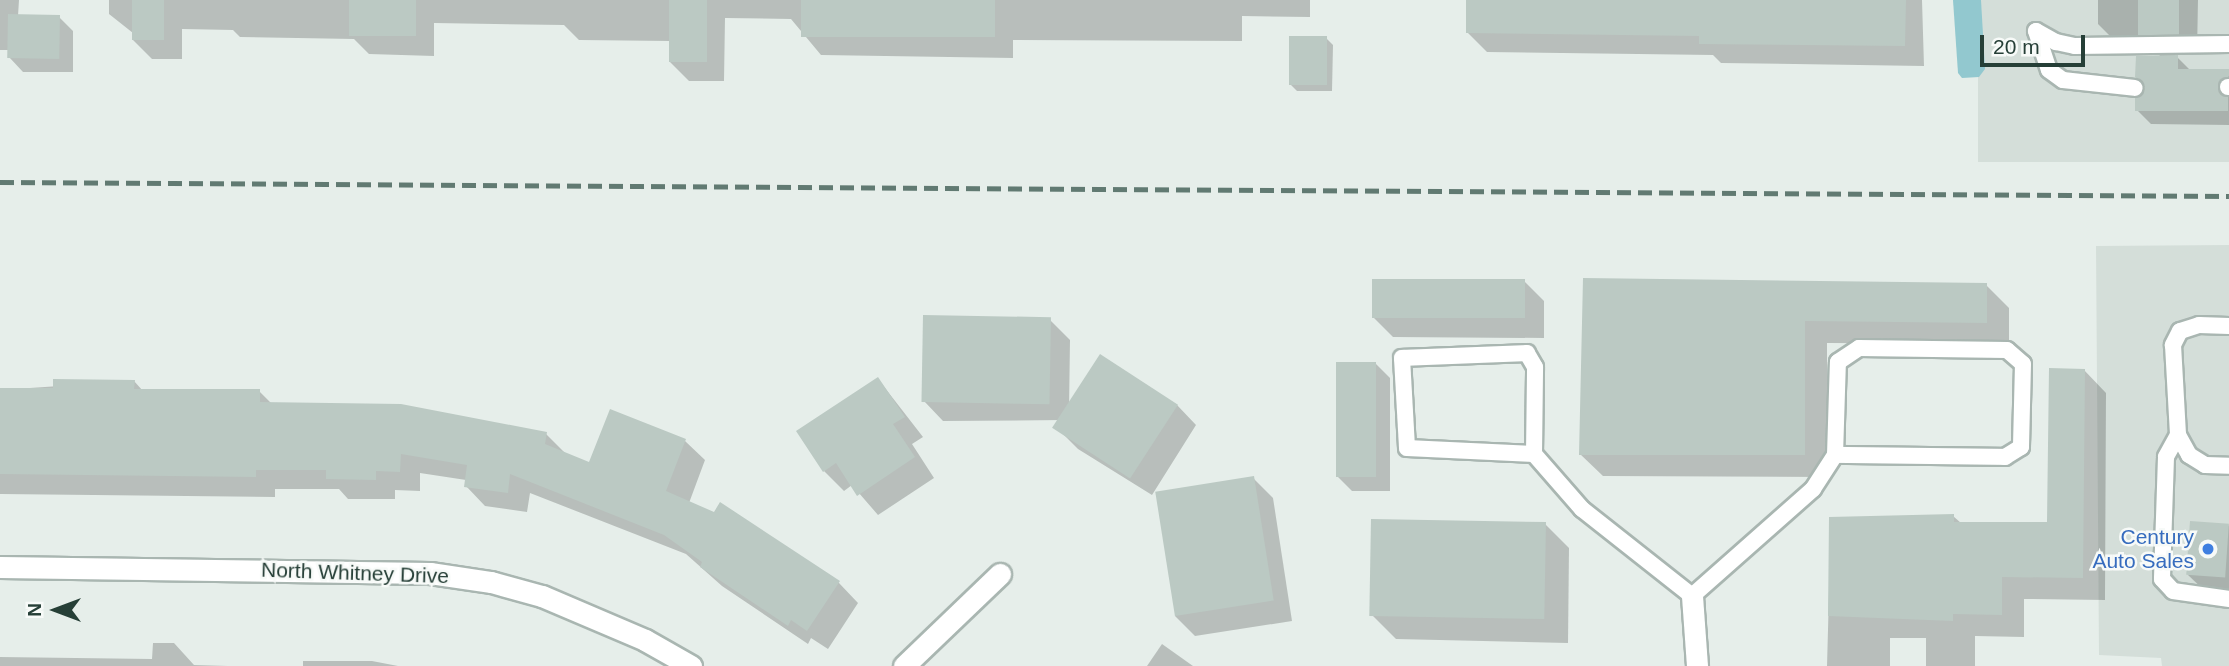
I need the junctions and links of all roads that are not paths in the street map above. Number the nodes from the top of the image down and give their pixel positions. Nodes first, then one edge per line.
1 (2229, 44) edge
2 (2135, 88) dead end
3 (2229, 326) edge
4 (2178, 435) junction
5 (1534, 454) junction
6 (1835, 455) junction
7 (2229, 466) edge
8 (0, 567) edge
9 (1000, 574) dead end
10 (1692, 596) junction
11 (2229, 599) edge
12 (691, 666) edge
13 (904, 666) edge
14 (1697, 666) edge

1 - 2 lane
3 - 4 lane
4 - 7 lane
4 - 11 lane
5 - 5 lane
5 - 10 lane
6 - 6 lane
6 - 10 lane
8 - 12 street, North Whitney Drive
9 - 13 street
10 - 14 street

